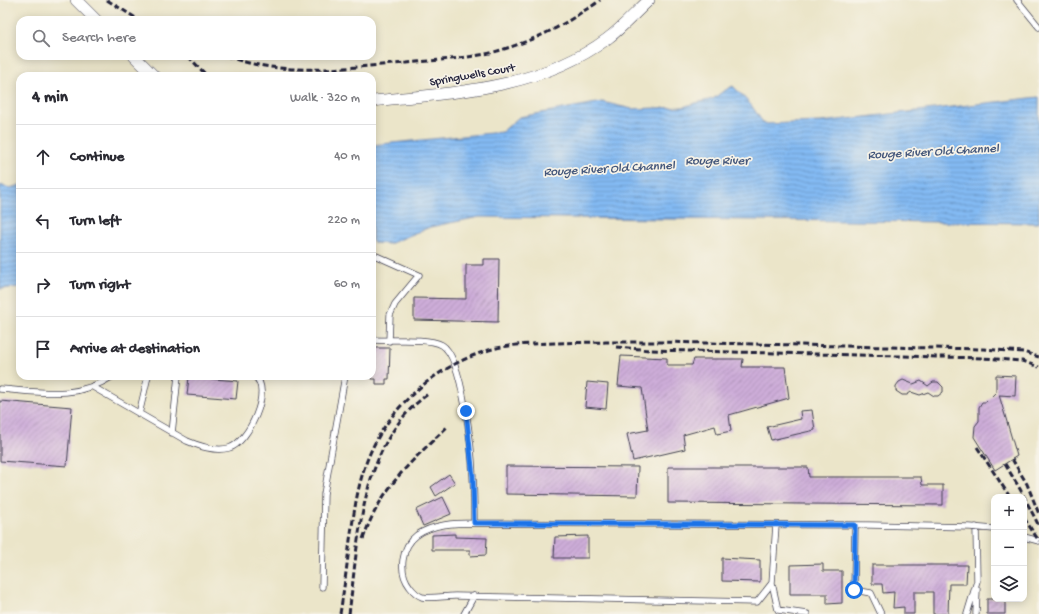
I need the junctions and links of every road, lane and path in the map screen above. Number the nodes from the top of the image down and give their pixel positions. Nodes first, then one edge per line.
1 (76, 0) edge
2 (649, 0) edge
3 (1017, 0) edge
4 (92, 16) edge
5 (1039, 27) edge
6 (138, 60) edge
7 (150, 72) edge
8 (376, 101) edge
9 (376, 256) edge
10 (376, 337) edge
11 (376, 340) edge
12 (381, 340) junction
13 (389, 340) junction
14 (106, 380) edge
15 (147, 380) edge
16 (178, 380) edge
17 (258, 380) edge
18 (344, 380) edge
19 (93, 387) junction
20 (0, 389) edge
21 (139, 414) junction
22 (172, 433) junction
23 (474, 523) junction
24 (776, 525) junction
25 (855, 525) junction
26 (976, 527) junction
27 (991, 529) edge
28 (1027, 537) edge
29 (1039, 541) edge
30 (977, 581) junction
31 (772, 583) junction
32 (322, 587) dead end
33 (474, 596) junction
34 (464, 614) edge
35 (806, 614) edge
36 (881, 614) edge
37 (967, 614) edge
38 (976, 614) edge

1 - 4 street
2 - 8 street, Springwells Court
3 - 5 lane
6 - 7 street
9 - 13 lane
10 - 12 lane
11 - 12 lane
12 - 13 lane
13 - 23 lane
14 - 19 lane
15 - 21 lane
16 - 22 lane
17 - 22 lane
18 - 32 lane
19 - 20 lane
19 - 21 lane
21 - 22 lane
23 - 24 lane
23 - 33 lane
24 - 25 lane
24 - 31 lane
25 - 26 lane
25 - 36 lane
26 - 27 lane
26 - 30 lane
28 - 29 lane
30 - 37 lane
30 - 38 lane
31 - 33 lane
31 - 35 lane
33 - 34 lane

